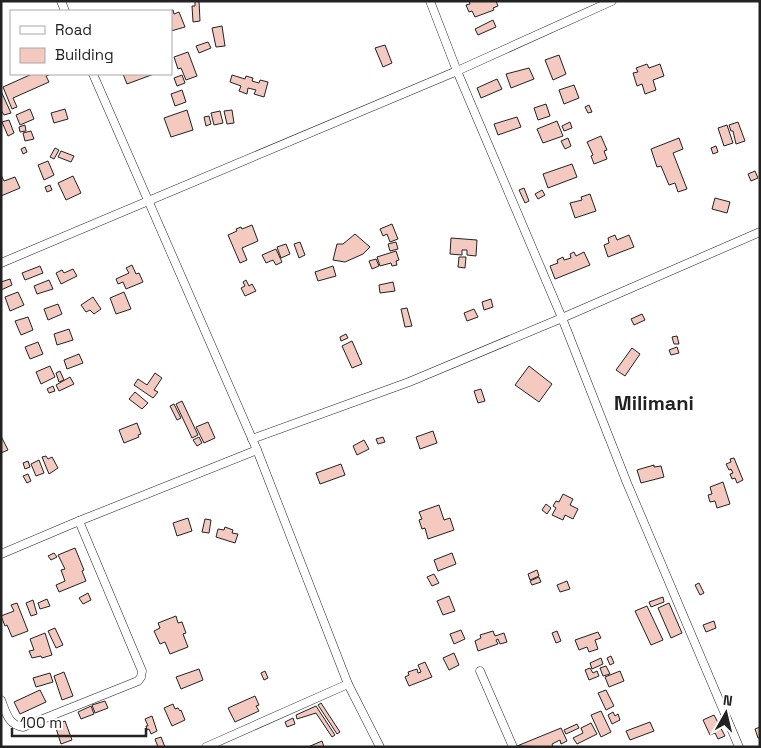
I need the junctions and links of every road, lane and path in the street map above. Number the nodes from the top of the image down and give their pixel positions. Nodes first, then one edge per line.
1 (430, 1) edge
2 (612, 1) edge
3 (457, 72) junction
4 (92, 75) edge
5 (148, 200) junction
6 (760, 232) edge
7 (1, 263) edge
8 (562, 318) junction
9 (252, 439) junction
10 (256, 450) junction
11 (79, 521) junction
12 (1, 554) edge
13 (480, 670) dead end
14 (348, 684) junction
15 (1, 700) edge
16 (206, 747) edge
17 (380, 747) edge
18 (512, 747) edge
19 (739, 747) edge

1 - 3 street
2 - 3 street
3 - 5 street
3 - 8 street
4 - 5 street
5 - 7 street
5 - 9 street
6 - 8 street
8 - 9 street
8 - 19 street
9 - 10 street
10 - 11 street
10 - 14 street
11 - 12 street
11 - 15 street
13 - 18 street
14 - 16 street
14 - 17 street

